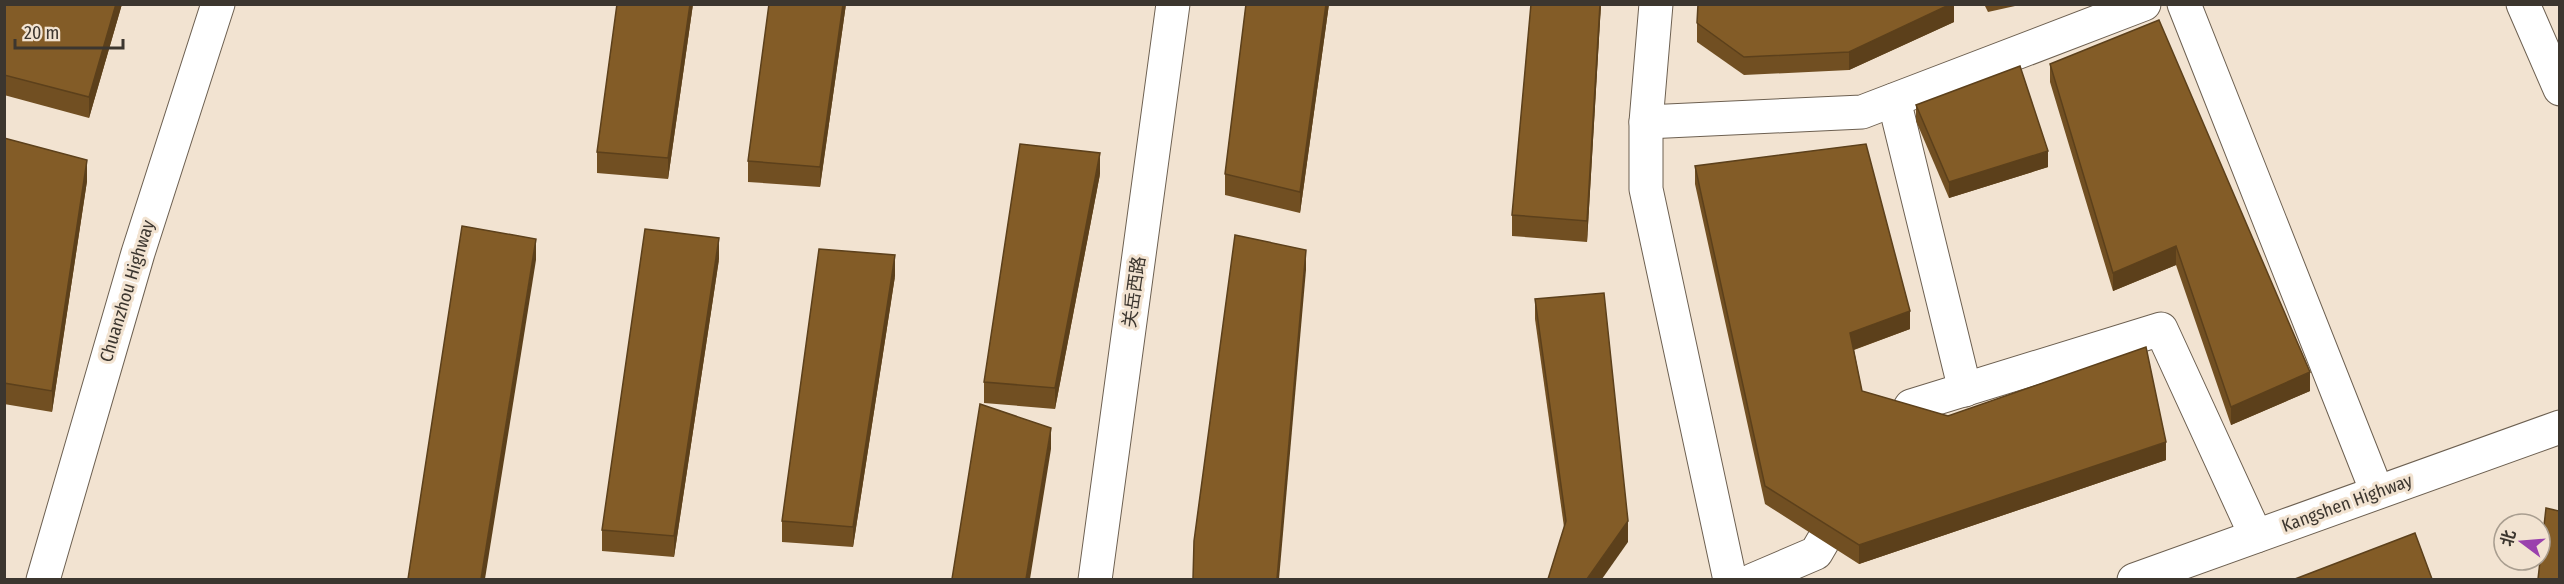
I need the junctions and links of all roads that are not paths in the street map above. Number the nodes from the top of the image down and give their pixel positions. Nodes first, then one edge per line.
1 (218, 4) edge
2 (1173, 4) edge
3 (1656, 4) edge
4 (2144, 4) edge
5 (2184, 4) edge
6 (2523, 4) edge
7 (2559, 89) edge
8 (1894, 100) junction
9 (1646, 122) junction
10 (1965, 390) junction
11 (1902, 421) edge
12 (2559, 427) edge
13 (2377, 492) junction
14 (2256, 536) junction
15 (1823, 541) edge
16 (43, 579) edge
17 (1095, 579) edge
18 (1730, 579) edge
19 (1753, 579) edge
20 (2134, 579) edge

1 - 16 street, Chuanzhou Highway
2 - 17 street, 关岳西路
3 - 9 street
4 - 8 street
5 - 13 street
6 - 7 street
8 - 9 street
8 - 10 street
9 - 18 street
10 - 11 street
10 - 14 street
12 - 13 street, Kangshen Highway
13 - 14 street, Kangshen Highway
14 - 20 street, Kangshen Highway
15 - 19 street

